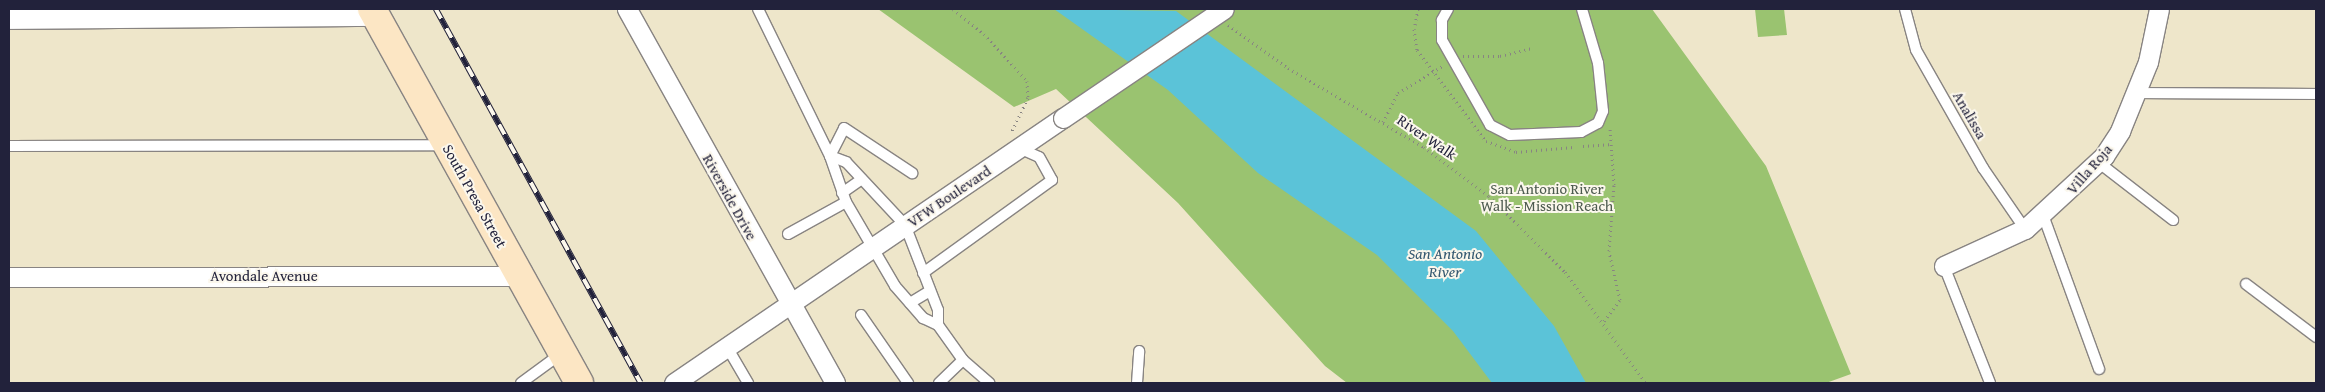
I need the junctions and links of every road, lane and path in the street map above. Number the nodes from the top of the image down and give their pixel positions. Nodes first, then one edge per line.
1 (627, 9) edge
2 (758, 9) edge
3 (954, 9) edge
4 (1448, 9) edge
5 (1582, 9) edge
6 (1905, 9) edge
7 (2159, 9) edge
8 (374, 12) edge
9 (1223, 14) edge
10 (9, 19) edge
11 (2136, 93) junction
12 (2316, 94) edge
13 (1603, 111) junction
14 (447, 145) junction
15 (9, 146) edge
16 (1019, 148) junction
17 (830, 156) junction
18 (2098, 162) junction
19 (912, 173) dead end
20 (862, 179) junction
21 (844, 198) junction
22 (2043, 215) junction
23 (2173, 220) dead end
24 (905, 225) junction
25 (2025, 229) junction
26 (788, 234) dead end
27 (872, 248) junction
28 (1944, 266) joint
29 (923, 273) junction
30 (519, 276) junction
31 (9, 277) edge
32 (2246, 284) dead end
33 (930, 291) junction
34 (910, 303) junction
35 (788, 304) junction
36 (861, 315) dead end
37 (1604, 321) junction
38 (938, 325) junction
39 (2316, 337) edge
40 (727, 347) junction
41 (1138, 351) dead end
42 (562, 353) junction
43 (963, 360) junction
44 (2099, 369) dead end
45 (521, 383) edge
46 (579, 383) edge
47 (674, 383) edge
48 (748, 383) edge
49 (835, 383) edge
50 (908, 383) edge
51 (939, 383) edge
52 (989, 383) edge
53 (1137, 383) edge
54 (1646, 383) edge
55 (1990, 383) edge

1 - 35 street, Riverside Drive
2 - 17 lane
3 - 16 path
4 - 13 lane
5 - 13 lane
6 - 25 lane, Analissa
7 - 11 street, Villa Roja
8 - 10 street
8 - 14 main road, South Presa Street
9 - 16 street, VFW Boulevard, bridge
9 - 37 path, River Walk
11 - 12 lane
11 - 18 street, Villa Roja
13 - 37 path
14 - 15 lane
14 - 30 main road, South Presa Street
16 - 24 street, VFW Boulevard
16 - 29 lane
17 - 19 lane
17 - 20 lane
17 - 21 lane
18 - 22 street, Villa Roja
18 - 23 lane
20 - 21 lane
20 - 24 lane
21 - 26 lane
21 - 27 lane
22 - 25 street, Villa Roja
22 - 44 lane
24 - 27 street, VFW Boulevard
24 - 29 lane
25 - 28 street, Villa Roja
27 - 34 lane
27 - 35 street, VFW Boulevard
28 - 55 lane
29 - 33 lane
30 - 31 street, Avondale Avenue
30 - 42 main road, South Presa Street
32 - 39 lane
33 - 34 lane
33 - 38 lane
34 - 38 lane
35 - 40 street, VFW Boulevard
35 - 49 street, Riverside Drive
36 - 50 lane
37 - 54 path, River Walk
38 - 43 lane
40 - 47 street, VFW Boulevard
40 - 48 lane
41 - 53 lane
42 - 45 lane
42 - 46 main road, South Presa Street
43 - 51 lane
43 - 52 lane

